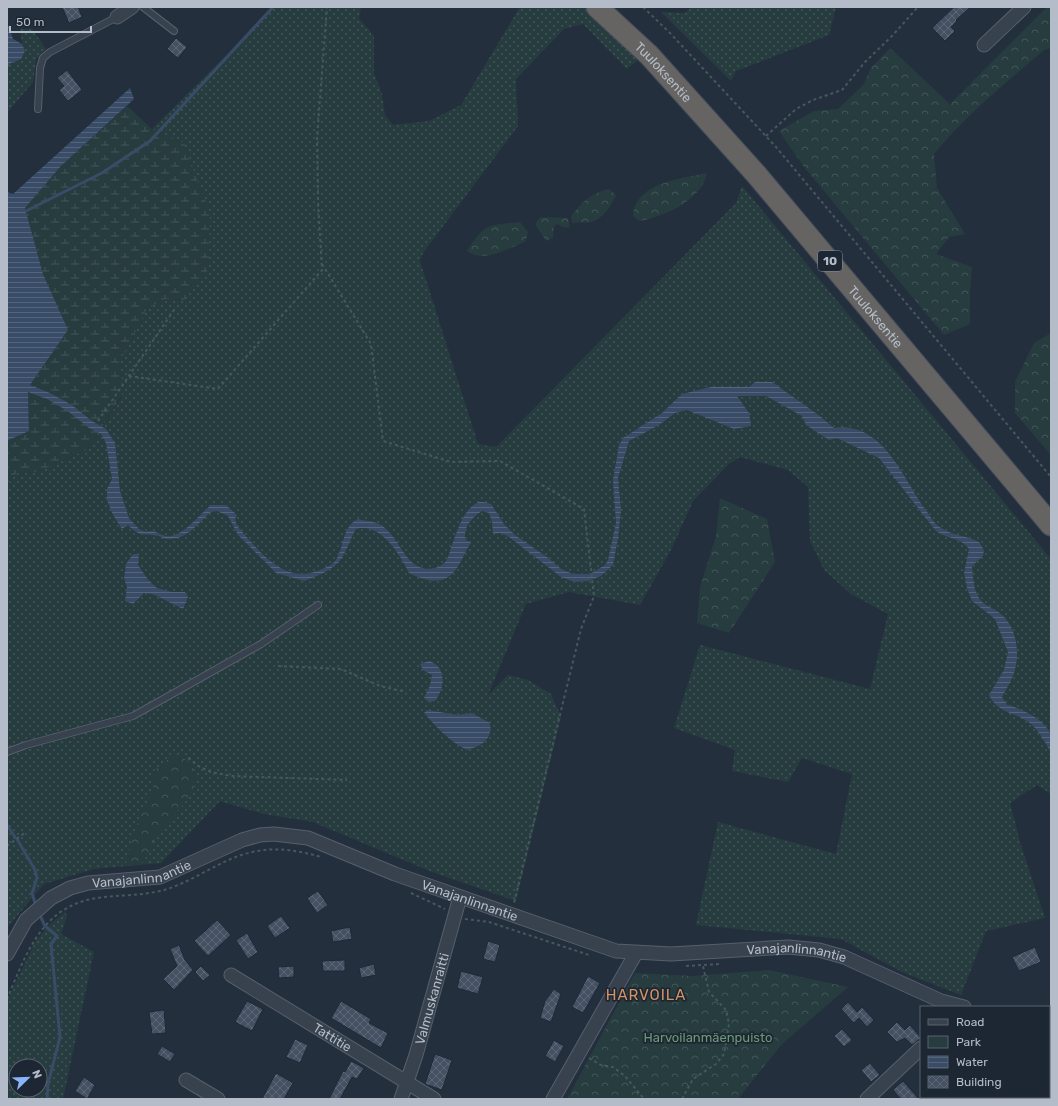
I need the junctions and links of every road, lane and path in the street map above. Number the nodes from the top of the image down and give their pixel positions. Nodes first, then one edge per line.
1 (132, 7) edge
2 (143, 7) edge
3 (327, 7) edge
4 (597, 7) edge
5 (643, 7) edge
6 (918, 7) edge
7 (1024, 7) edge
8 (117, 17) joint
9 (174, 32) dead end
10 (984, 45) dead end
11 (38, 109) dead end
12 (766, 136) junction
13 (322, 264) junction
14 (176, 306) dead end
15 (130, 376) junction
16 (98, 422) dead end
17 (1051, 477) edge
18 (1051, 525) edge
19 (318, 605) dead end
20 (278, 666) dead end
21 (406, 692) dead end
22 (7, 752) edge
23 (188, 758) dead end
24 (348, 780) dead end
25 (26, 832) dead end
26 (7, 846) edge
27 (322, 857) dead end
28 (460, 897) junction
29 (511, 915) junction
30 (636, 953) junction
31 (7, 954) edge
32 (703, 966) dead end
33 (231, 975) dead end
34 (7, 999) edge
35 (940, 1004) edge
36 (956, 1006) edge
37 (920, 1049) edge
38 (579, 1052) junction
39 (186, 1080) dead end
40 (407, 1082) junction
41 (218, 1099) edge
42 (401, 1099) edge
43 (434, 1099) edge
44 (553, 1099) edge
45 (644, 1099) edge
46 (682, 1099) edge
47 (867, 1099) edge

1 - 8 street
2 - 9 lane
3 - 13 path
4 - 18 highway, Tuuloksentie / 10
5 - 12 path
6 - 12 path
7 - 10 street
8 - 11 lane
12 - 17 path
13 - 15 path
13 - 29 path
14 - 15 path
15 - 16 path
19 - 22 lane
20 - 21 path
23 - 24 path
25 - 26 path
27 - 34 path
28 - 29 street, Vanajanlinnantie
28 - 31 street, Vanajanlinnantie
28 - 40 street, Valmuskanraitti
29 - 30 street, Vanajanlinnantie
30 - 35 street, Vanajanlinnantie
30 - 38 street
32 - 46 path
33 - 40 street, Tattitie
35 - 36 street, Vanajanlinnantie
37 - 47 street
38 - 44 street
38 - 45 path
39 - 41 street
40 - 42 street, Valmuskanraitti
40 - 43 street, Tattitie

